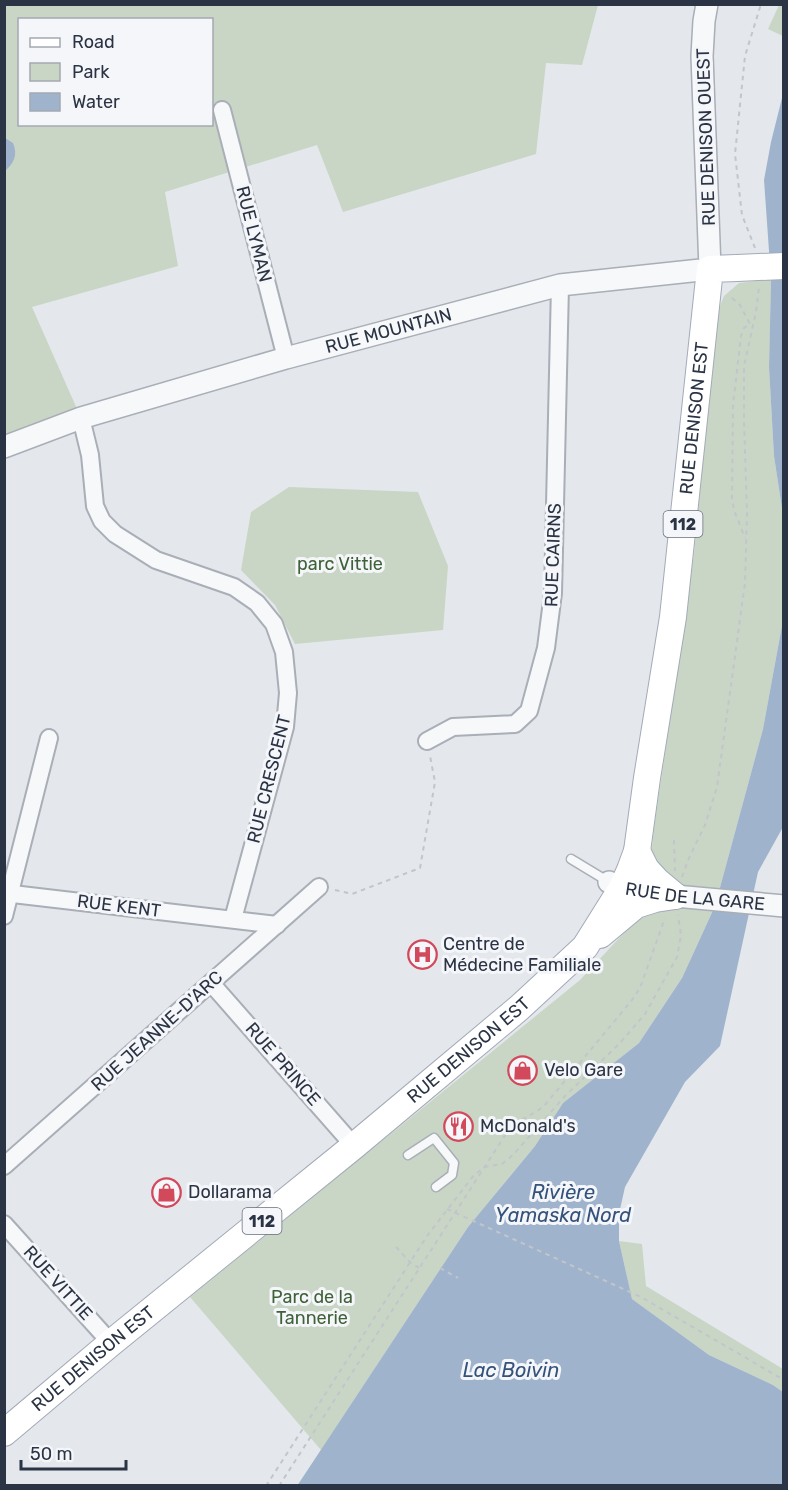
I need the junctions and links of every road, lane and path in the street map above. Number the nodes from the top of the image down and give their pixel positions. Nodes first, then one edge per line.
1 (707, 4) edge
2 (222, 110) dead end
3 (783, 266) edge
4 (710, 269) junction
5 (560, 285) junction
6 (732, 298) dead end
7 (286, 358) junction
8 (81, 418) junction
9 (4, 447) edge
10 (746, 541) dead end
11 (50, 738) dead end
12 (427, 741) joint
13 (647, 778) junction
14 (674, 840) dead end
15 (637, 850) junction
16 (571, 859) dead end
17 (616, 885) junction
18 (319, 887) joint
19 (7, 893) edge
20 (680, 896) junction
21 (775, 905) edge
22 (4, 916) edge
23 (233, 919) junction
24 (277, 925) junction
25 (585, 947) junction
26 (211, 983) junction
27 (529, 999) junction
28 (354, 1146) junction
29 (408, 1155) dead end
30 (4, 1166) edge
31 (436, 1187) dead end
32 (447, 1209) junction
33 (456, 1213) junction
34 (4, 1224) edge
35 (396, 1247) dead end
36 (410, 1262) junction
37 (419, 1268) junction
38 (441, 1268) dead end
39 (458, 1278) dead end
40 (111, 1343) junction
41 (783, 1380) edge
42 (4, 1433) edge
43 (266, 1485) edge
44 (279, 1485) edge

1 - 4 street, RUE DENISON OUEST
2 - 7 street, RUE LYMAN
3 - 4 main road, RUE MOUNTAIN, bridge
4 - 5 street, RUE MOUNTAIN
4 - 13 main road, RUE DENISON EST / 112
5 - 7 street, RUE MOUNTAIN
5 - 12 street, RUE CAIRNS
6 - 10 path
7 - 8 street, RUE MOUNTAIN
8 - 9 street, RUE MOUNTAIN
8 - 23 street, RUE CRESCENT
11 - 19 street
12 - 18 path
13 - 15 main road, RUE DENISON EST / 112
13 - 17 main road
14 - 20 path
15 - 17 main road, RUE DENISON EST / 112
15 - 20 main road
16 - 17 lane
17 - 20 street, RUE DE LA GARE
17 - 25 main road, RUE DENISON EST / 112
17 - 27 main road
18 - 24 street
19 - 22 street
19 - 23 street, RUE KENT
20 - 21 street, RUE DE LA GARE
20 - 25 main road
20 - 32 path
23 - 24 street
24 - 26 street, RUE JEANNE-D'ARC
25 - 27 main road, RUE DENISON EST / 112
26 - 28 street, RUE PRINCE
26 - 30 street, RUE JEANNE-D'ARC
27 - 28 main road, RUE DENISON EST / 112
28 - 40 main road, RUE DENISON EST / 112
29 - 31 lane
32 - 33 path
32 - 36 path
33 - 37 path
33 - 41 path
34 - 40 street, RUE VITTIE
35 - 36 path
36 - 37 path
36 - 43 path
37 - 44 path
38 - 39 path
40 - 42 main road, RUE DENISON EST / 112

